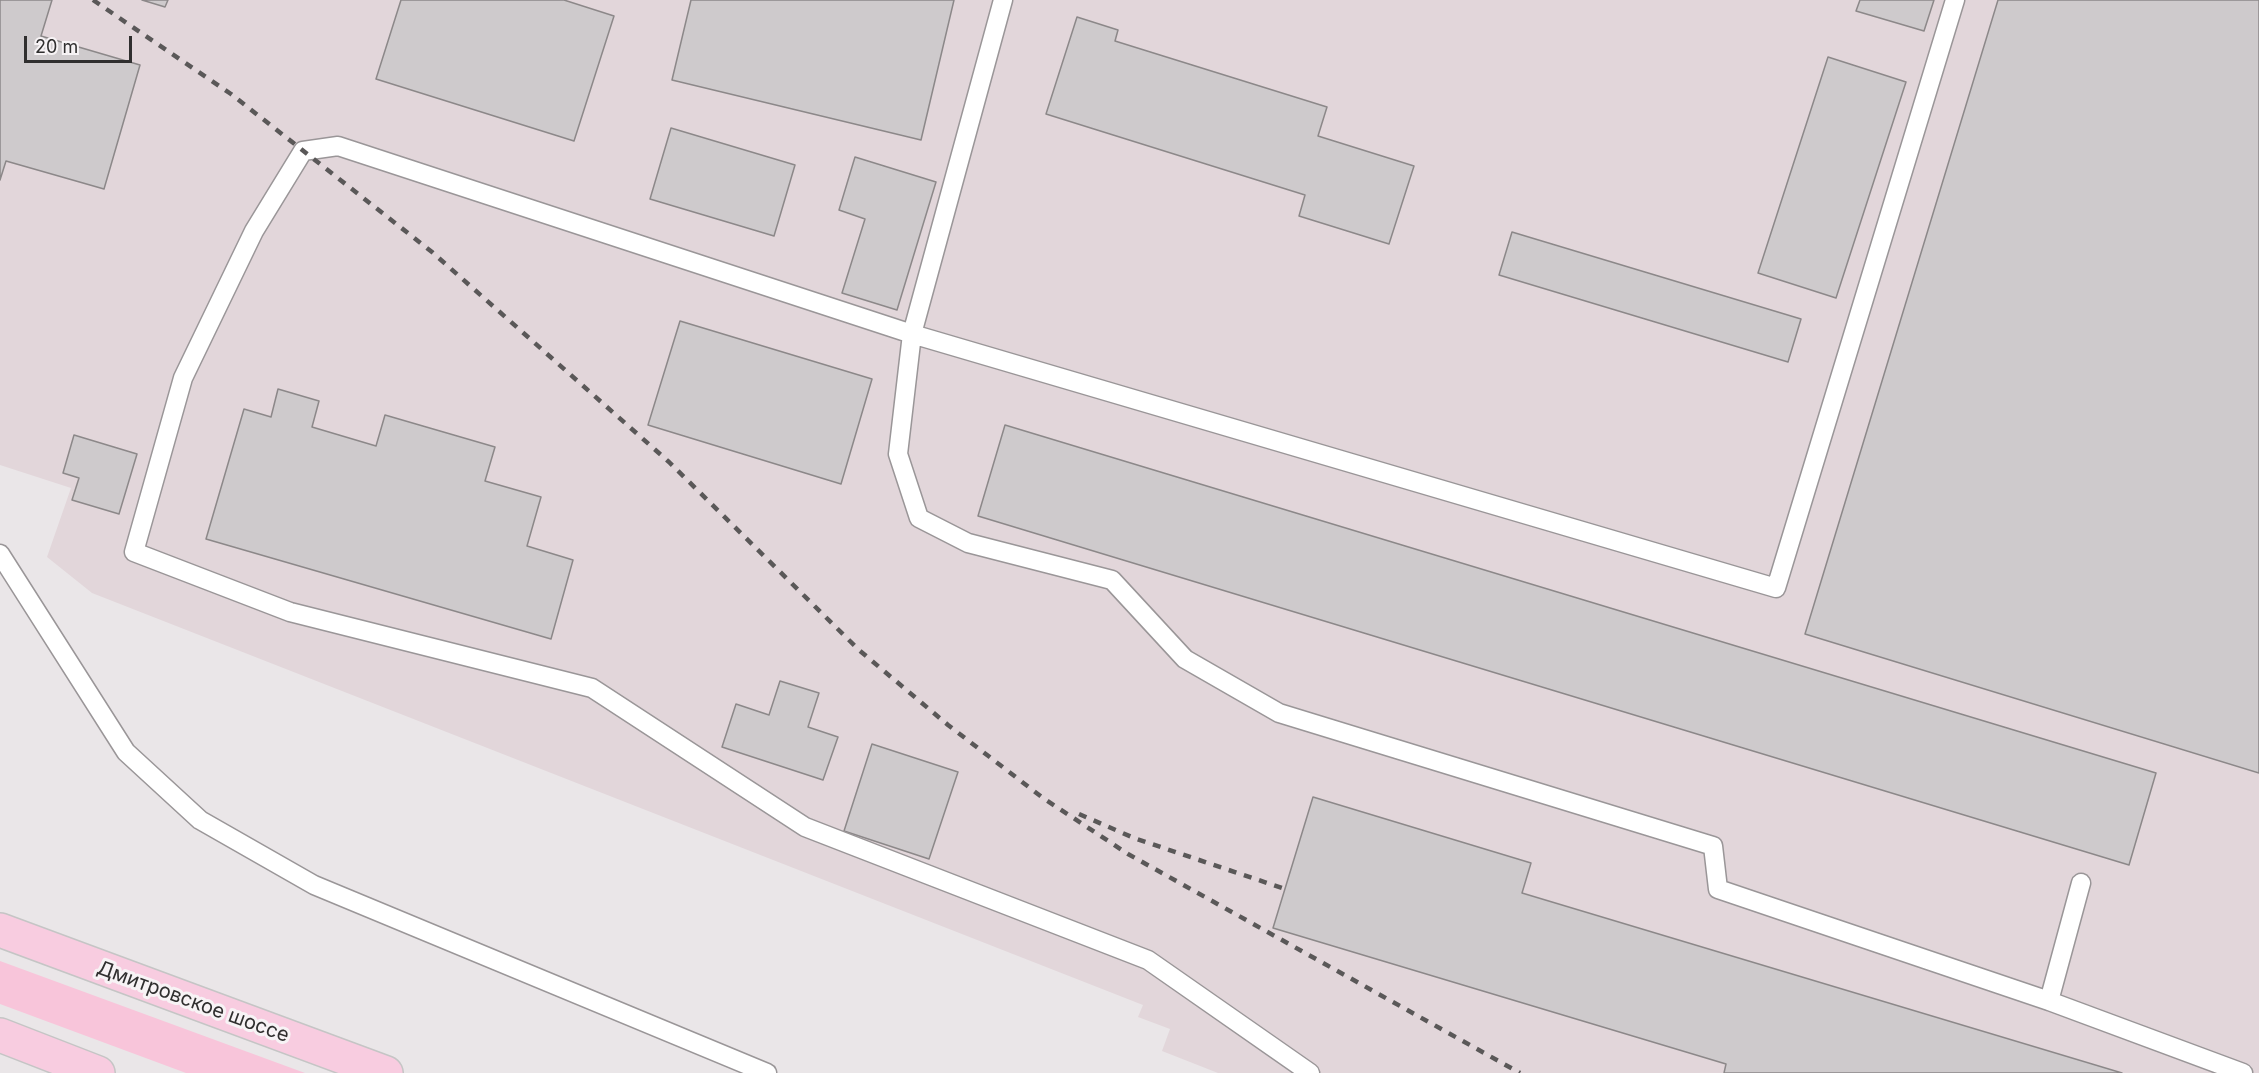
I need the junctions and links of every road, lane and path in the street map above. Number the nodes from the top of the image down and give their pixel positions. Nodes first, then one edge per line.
1 (1003, 0) edge
2 (1955, 0) edge
3 (912, 334) junction
4 (0, 554) edge
5 (2081, 883) dead end
6 (0, 930) edge
7 (2049, 1001) junction
8 (0, 1035) edge
9 (98, 1073) edge
10 (386, 1073) edge
11 (767, 1073) edge
12 (1310, 1073) edge
13 (2243, 1073) edge

1 - 3 lane
2 - 3 lane
3 - 7 lane
3 - 12 lane
4 - 11 lane
5 - 7 lane
6 - 10 main road, Дмитровское шоссе
7 - 13 lane
8 - 9 main road

